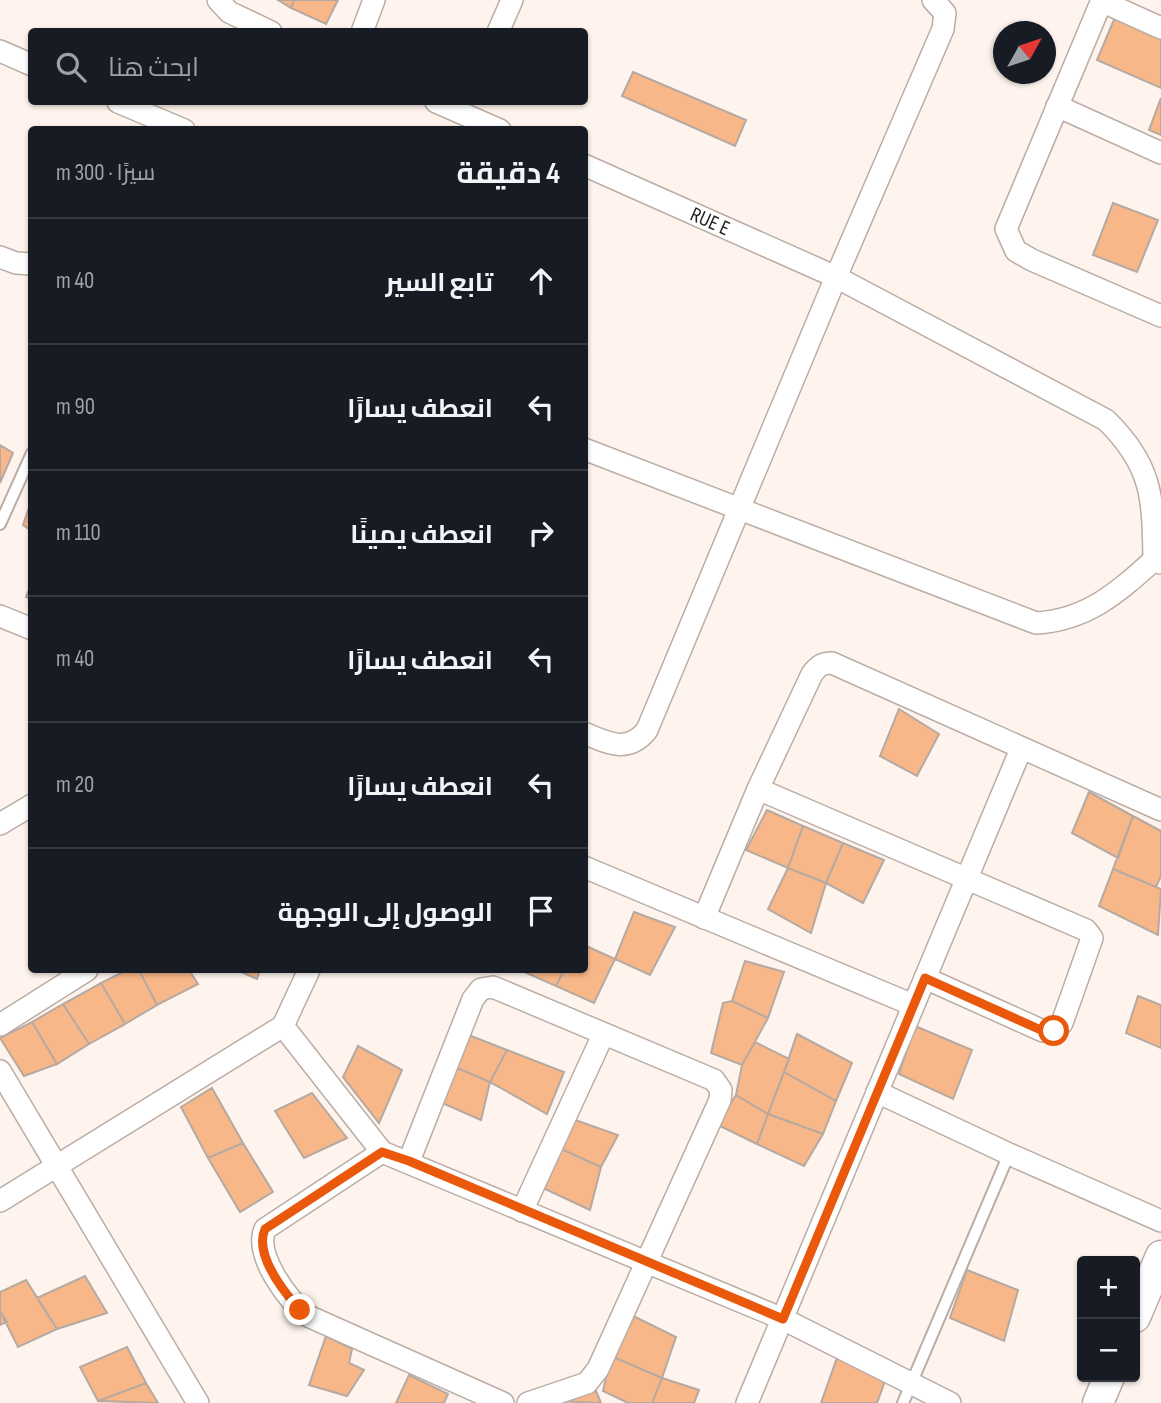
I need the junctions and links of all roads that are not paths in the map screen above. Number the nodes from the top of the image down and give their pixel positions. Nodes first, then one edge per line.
1 (374, 0) edge
2 (512, 0) edge
3 (933, 0) edge
4 (1101, 0) edge
5 (227, 4) edge
6 (265, 28) edge
7 (364, 28) edge
8 (500, 28) edge
9 (1161, 28) edge
10 (0, 51) edge
11 (28, 63) edge
12 (125, 105) edge
13 (442, 105) edge
14 (1057, 106) junction
15 (461, 115) edge
16 (175, 126) edge
17 (490, 126) edge
18 (1161, 153) edge
19 (588, 167) edge
20 (0, 257) edge
21 (28, 264) edge
22 (836, 277) junction
23 (1161, 316) edge
24 (588, 451) edge
25 (28, 462) edge
26 (740, 509) junction
27 (0, 524) edge
28 (1158, 561) edge
29 (0, 616) edge
30 (28, 627) edge
31 (588, 734) edge
32 (1021, 749) junction
33 (758, 789) junction
34 (28, 807) edge
35 (1161, 810) edge
36 (0, 824) edge
37 (588, 869) edge
38 (965, 881) junction
39 (704, 918) junction
40 (82, 973) edge
41 (308, 973) edge
42 (925, 978) junction
43 (914, 1005) junction
44 (0, 1025) edge
45 (283, 1026) junction
46 (603, 1035) junction
47 (0, 1071) edge
48 (877, 1092) junction
49 (382, 1152) junction
50 (1009, 1154) junction
51 (409, 1161) junction
52 (57, 1169) junction
53 (0, 1201) edge
54 (522, 1211) junction
55 (1161, 1221) edge
56 (1161, 1256) edge
57 (646, 1262) junction
58 (1140, 1305) edge
59 (783, 1319) junction
60 (1107, 1382) edge
61 (912, 1383) junction
62 (198, 1403) edge
63 (503, 1403) edge
64 (528, 1403) edge
65 (747, 1403) edge
66 (903, 1403) edge
67 (950, 1403) edge
68 (1098, 1403) edge

1 - 7 street
2 - 8 street
3 - 22 street
4 - 9 street
4 - 14 street
5 - 6 street
10 - 11 street
12 - 16 street
13 - 15 street
14 - 18 street
14 - 23 street
15 - 17 street
19 - 22 street, RUE E
20 - 21 street
22 - 26 street
22 - 28 street, RUE E
24 - 26 street
25 - 27 lane
26 - 28 street
26 - 31 street
29 - 30 street
32 - 33 street
32 - 35 street
32 - 38 street
33 - 38 street
33 - 39 street
34 - 36 street
37 - 39 street
38 - 42 street
38 - 42 street
39 - 43 street
40 - 44 street
41 - 45 street
42 - 43 street
43 - 48 street
45 - 49 street
45 - 52 street
46 - 51 street
46 - 54 street
46 - 57 street
47 - 52 street
48 - 50 street
48 - 59 street
49 - 51 street
49 - 63 street
50 - 55 street
50 - 61 lane
51 - 54 street
52 - 53 street
52 - 62 street
54 - 57 street
56 - 58 street
57 - 59 street
57 - 64 street
59 - 61 street
59 - 65 street
60 - 68 street
61 - 66 lane
61 - 67 street

